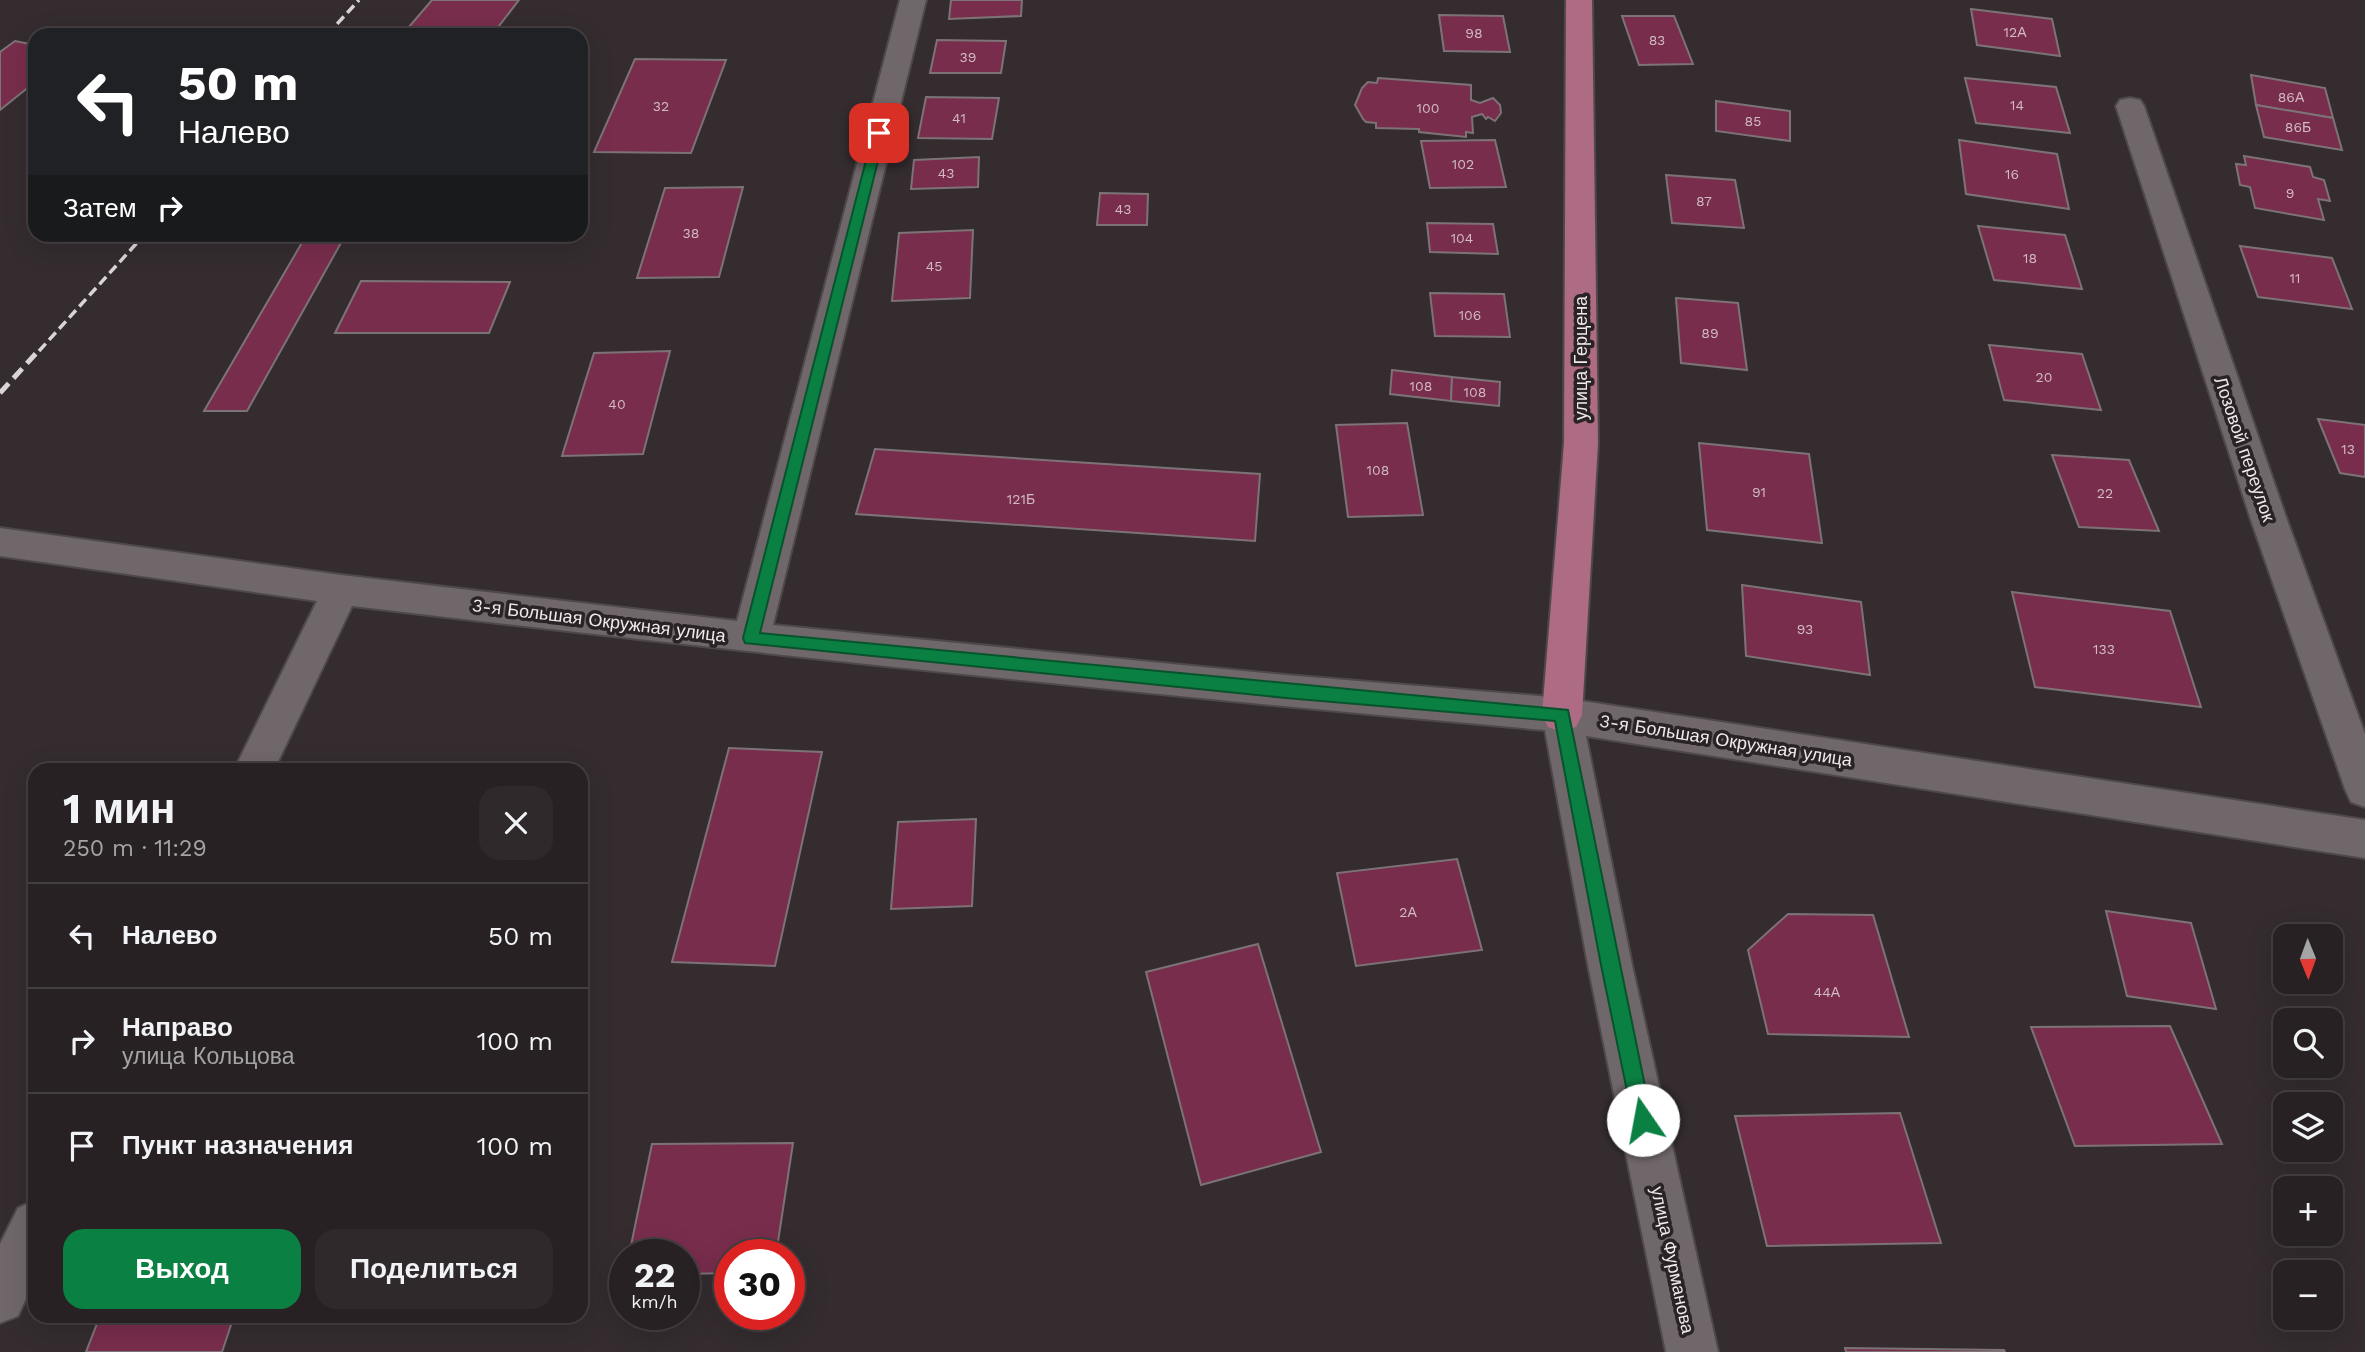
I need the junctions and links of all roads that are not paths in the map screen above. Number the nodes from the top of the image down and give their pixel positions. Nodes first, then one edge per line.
1 (912, 0) edge
2 (1579, 0) edge
3 (2130, 106) dead end
4 (0, 542) edge
5 (341, 590) junction
6 (751, 638) junction
7 (1562, 715) junction
8 (257, 763) edge
9 (2365, 789) edge
10 (2365, 839) edge
11 (28, 1240) edge
12 (0, 1298) edge
13 (1692, 1352) edge

1 - 6 street
2 - 7 main road, улица Герцена
3 - 9 street, Лозовой переулок
4 - 5 street, 3-я Большая Окружная улица
5 - 6 street, 3-я Большая Окружная улица
5 - 8 street
6 - 7 street, 3-я Большая Окружная улица
7 - 10 street, 3-я Большая Окружная улица
7 - 13 street, улица Фурманова
11 - 12 street

